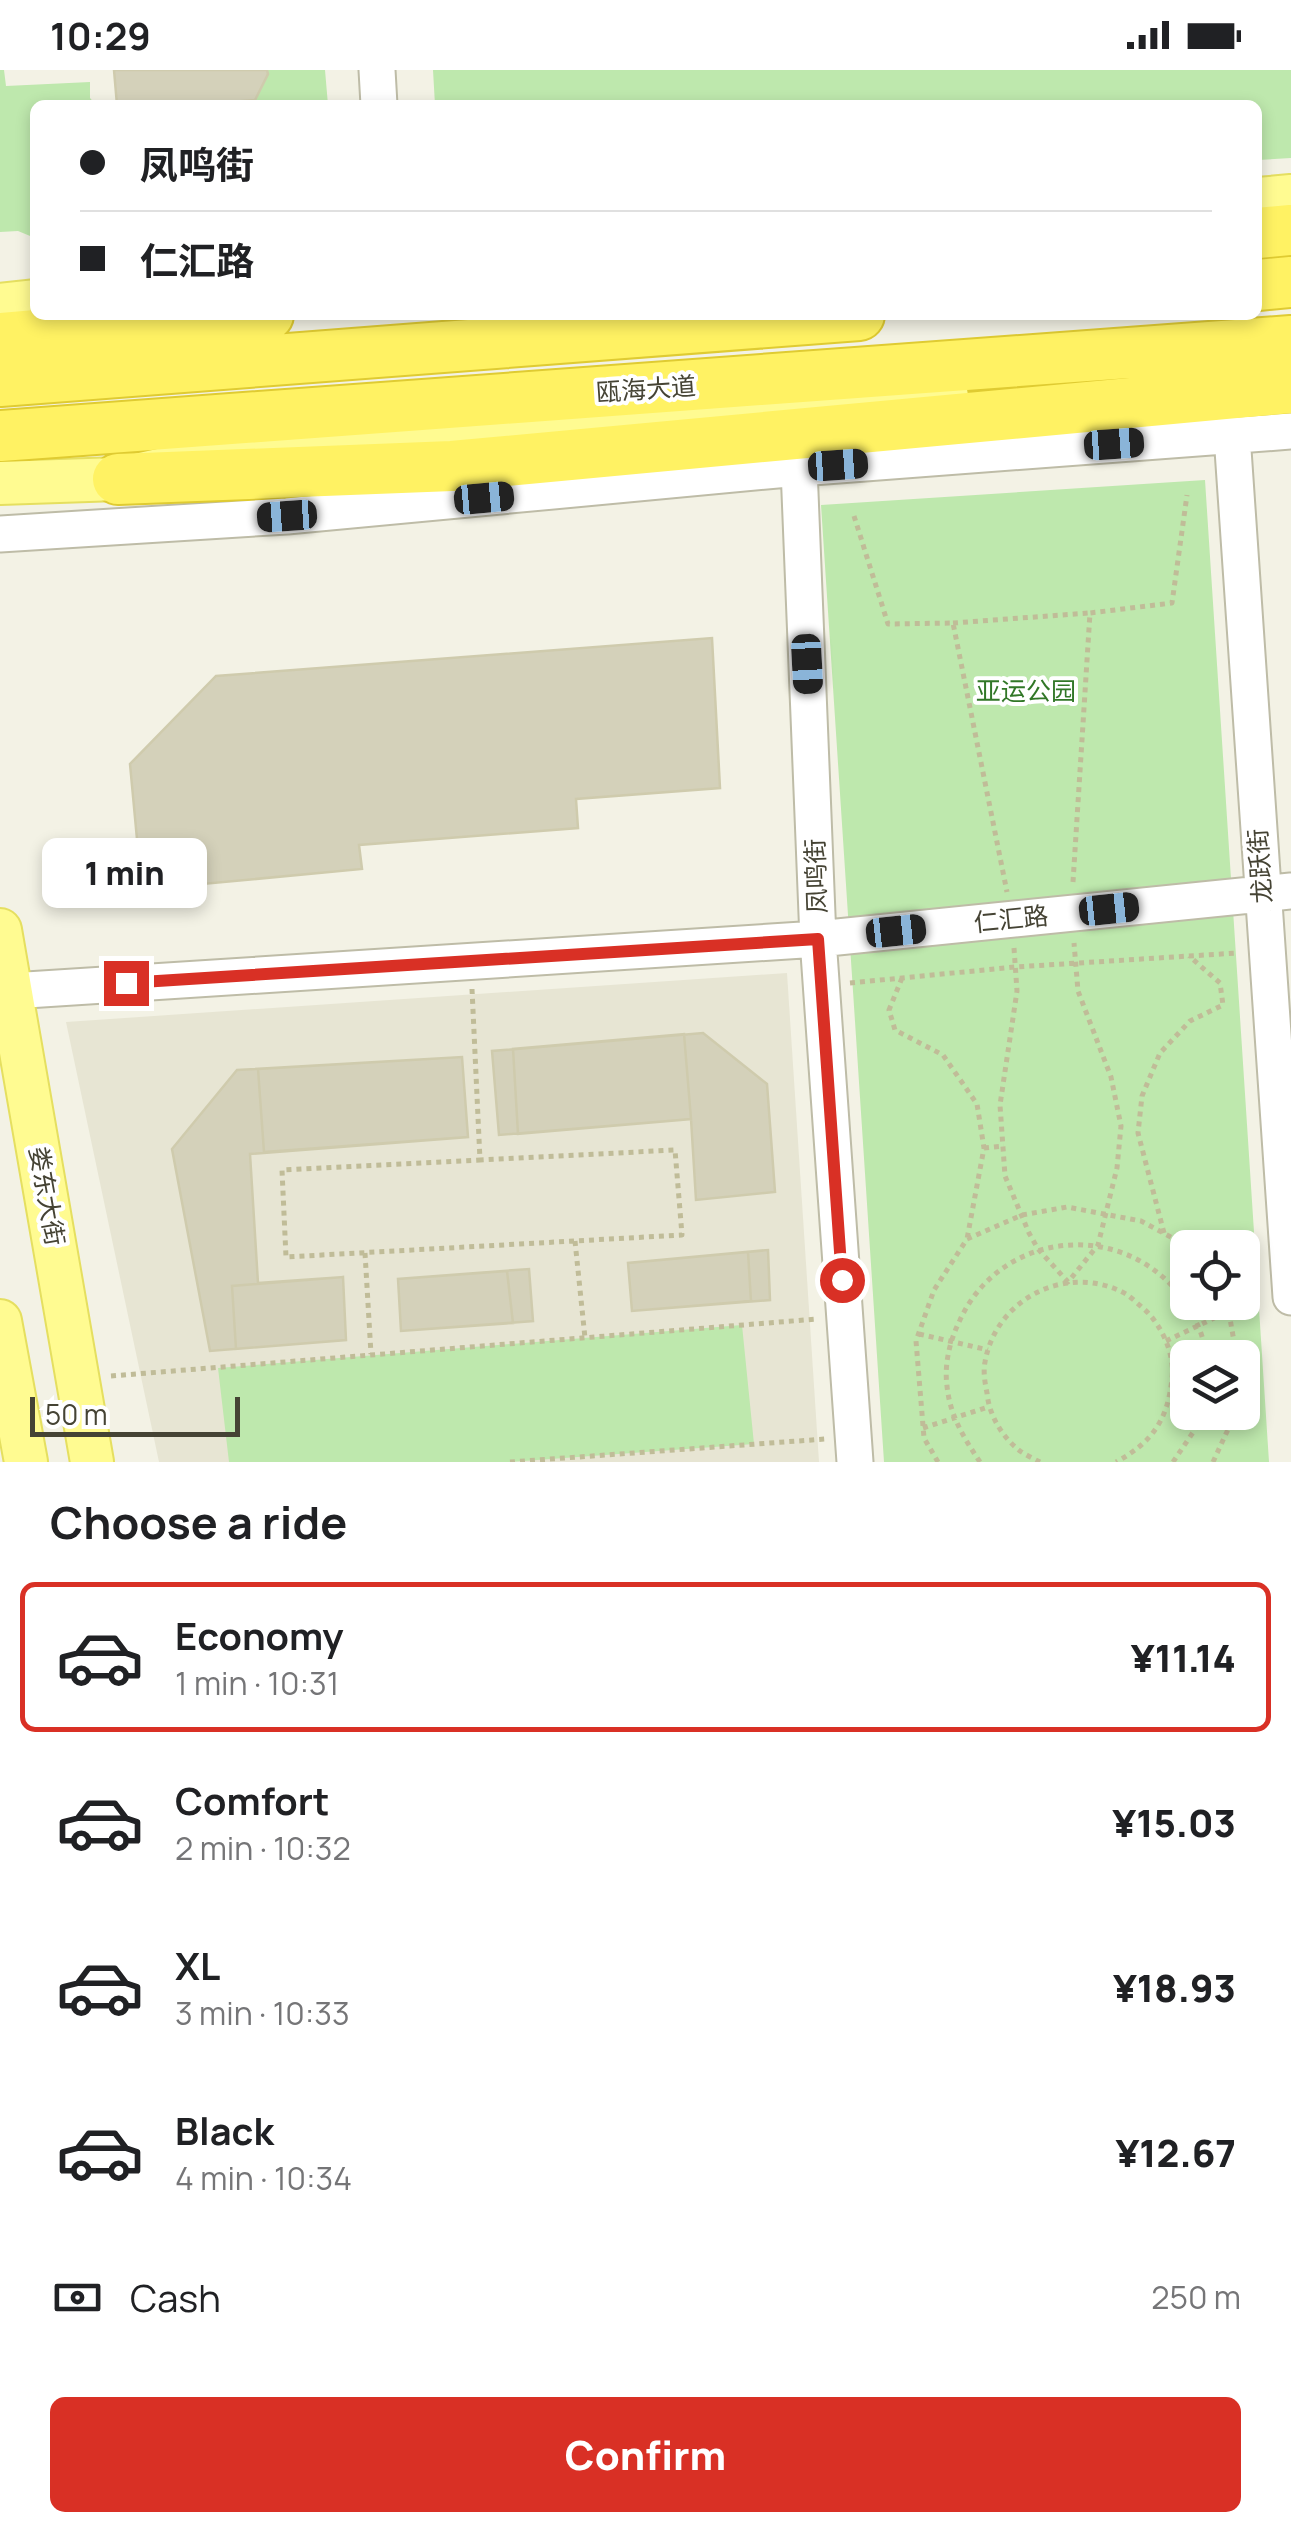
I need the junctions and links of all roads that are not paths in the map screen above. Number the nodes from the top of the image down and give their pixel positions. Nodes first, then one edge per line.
1 (377, 70) edge
2 (380, 100) edge
3 (1291, 196) edge
4 (1262, 199) edge
5 (1291, 230) edge
6 (1262, 233) edge
7 (1291, 282) edge
8 (1262, 285) edge
9 (30, 301) edge
10 (0, 304) edge
11 (210, 320) edge
12 (794, 320) edge
13 (0, 338) edge
14 (1291, 341) edge
15 (1291, 370) edge
16 (0, 381) edge
17 (1291, 388) edge
18 (1291, 431) edge
19 (1232, 435) junction
20 (0, 436) edge
21 (799, 468) junction
22 (118, 479) junction
23 (0, 483) edge
24 (0, 534) edge
25 (1276, 892) edge
26 (0, 930) edge
27 (818, 939) junction
28 (11, 991) junction
29 (1291, 1298) edge
30 (0, 1321) edge
31 (854, 1450) edge
32 (26, 1462) edge
33 (92, 1462) edge

1 - 2 street
3 - 4 main road
5 - 6 highway
7 - 8 highway
9 - 10 main road
11 - 13 highway
12 - 16 highway
14 - 20 highway, 瓯海大道
15 - 22 main road, 瓯海大道
17 - 22 highway
18 - 19 street
19 - 21 street
19 - 25 street, 龙跃街
21 - 24 street
21 - 27 street, 凤鸣街
22 - 23 main road, 瓯海大道
25 - 27 street, 仁汇路
25 - 29 street, 龙跃街
26 - 28 main road, 娄东大街
27 - 28 street, 仁汇路
27 - 31 street, 凤鸣街
28 - 33 main road, 娄东大街
30 - 32 main road

